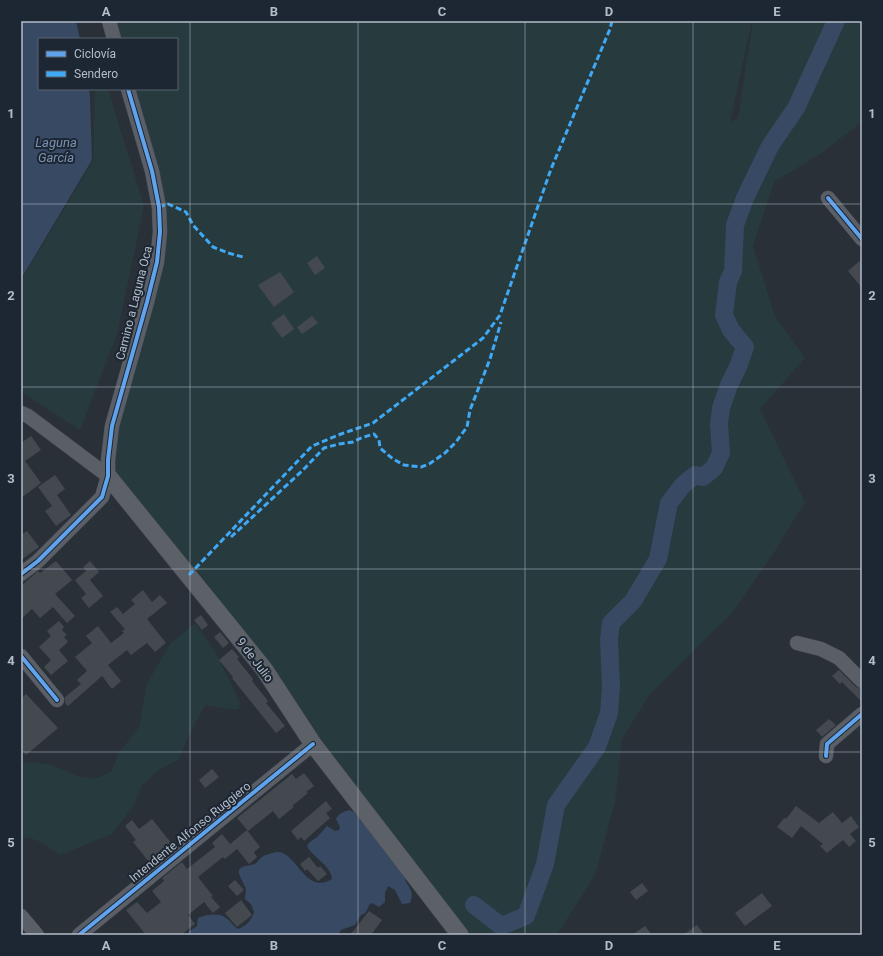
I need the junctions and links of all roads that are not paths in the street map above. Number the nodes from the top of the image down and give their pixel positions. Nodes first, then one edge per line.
1 (110, 21) edge
2 (114, 38) edge
3 (128, 90) edge
4 (828, 198) dead end
5 (862, 237) edge
6 (21, 413) edge
7 (108, 476) junction
8 (21, 574) edge
9 (797, 644) dead end
10 (21, 656) edge
11 (862, 681) edge
12 (57, 700) dead end
13 (862, 714) edge
14 (313, 744) junction
15 (826, 756) dead end
16 (21, 916) edge
17 (37, 935) edge
18 (79, 935) edge
19 (460, 935) edge

1 - 2 street
3 - 7 street, Camino a Laguna Oca
4 - 5 street
6 - 7 street, 9 de Julio
7 - 8 street, Camino a Laguna Oca
7 - 14 main road, 9 de Julio
9 - 11 street
10 - 12 street
13 - 15 street
14 - 18 street, Intendente Alfonso Ruggiero
14 - 19 main road, 9 de Julio
16 - 17 street

